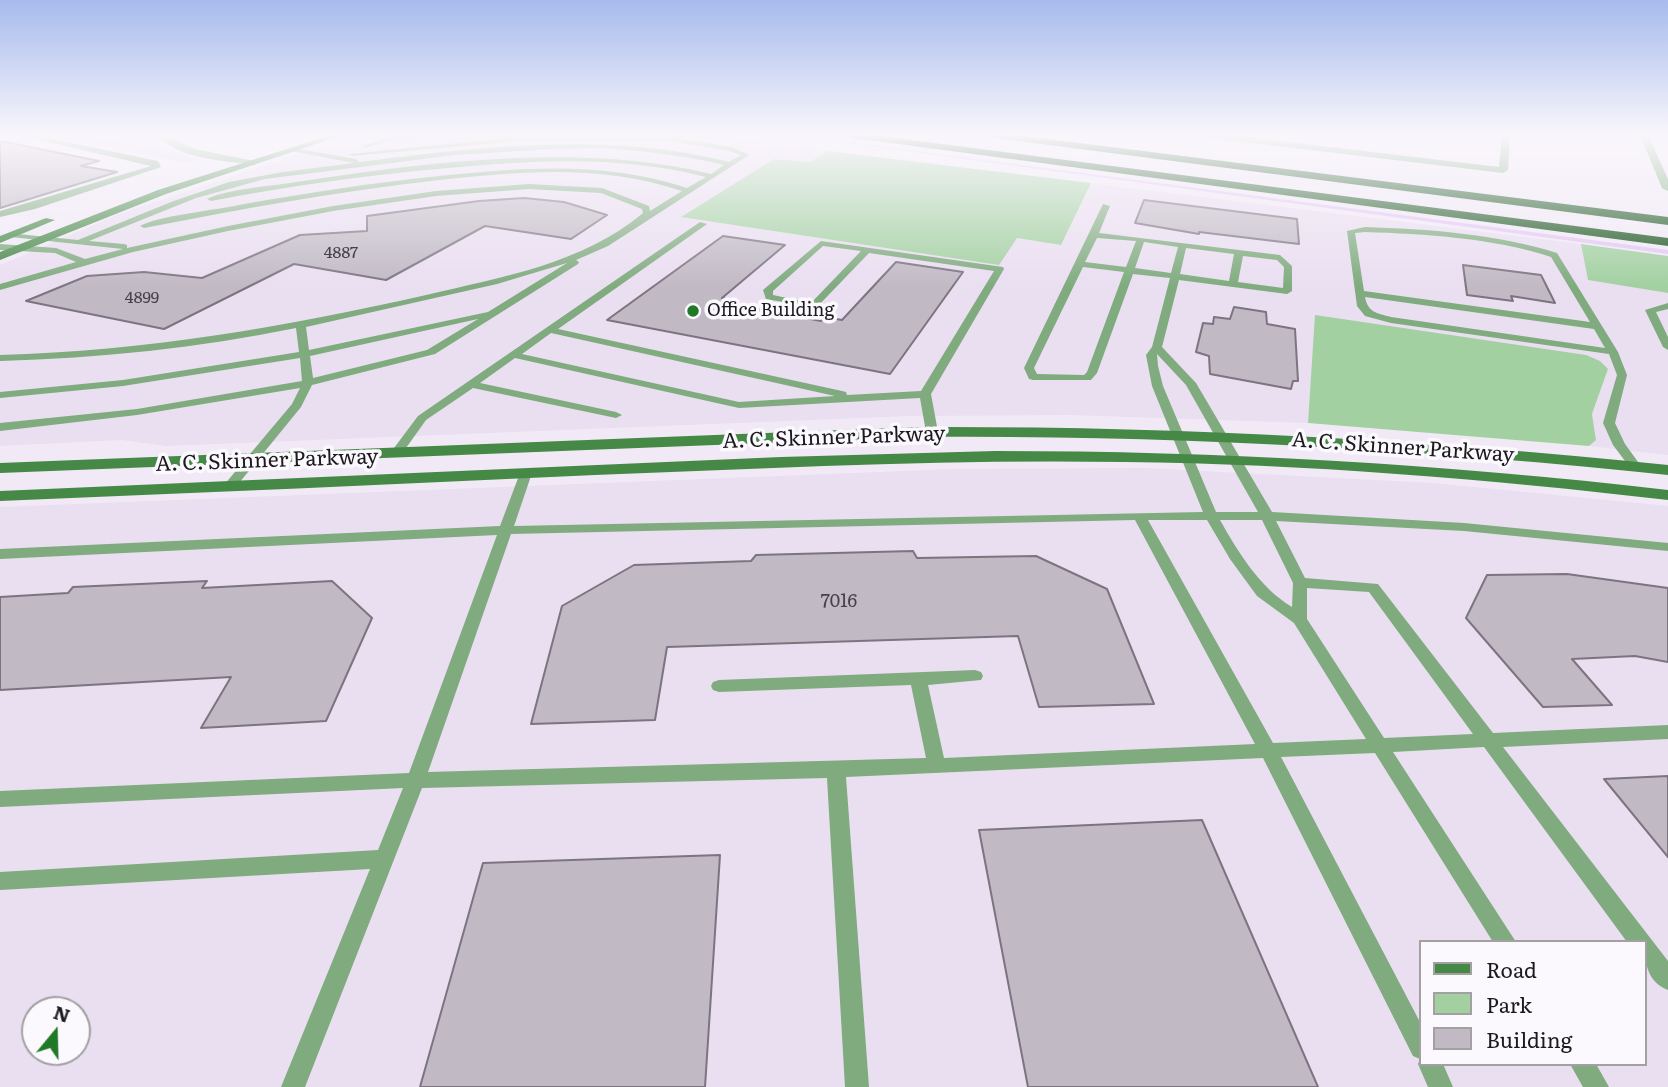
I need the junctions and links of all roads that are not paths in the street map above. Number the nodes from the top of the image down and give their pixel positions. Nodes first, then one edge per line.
1 (97, 186) edge
2 (146, 186) edge
3 (181, 186) edge
4 (231, 186) edge
5 (290, 186) edge
6 (380, 186) edge
7 (415, 186) edge
8 (674, 186) edge
9 (697, 186) edge
10 (1239, 186) edge
11 (1306, 186) edge
12 (1392, 186) edge
13 (1473, 186) edge
14 (139, 188) dead end
15 (689, 191) junction
16 (421, 197) junction
17 (170, 206) junction
18 (1106, 206) dead end
19 (1668, 210) edge
20 (0, 214) edge
21 (62, 215) dead end
22 (640, 220) junction
23 (1668, 221) edge
24 (126, 224) junction
25 (704, 224) dead end
26 (144, 226) junction
27 (207, 232) junction
28 (1668, 233) edge
29 (1094, 235) junction
30 (5, 237) edge
31 (40, 238) junction
32 (1141, 239) junction
33 (79, 242) junction
34 (1668, 242) edge
35 (603, 244) junction
36 (1183, 245) junction
37 (0, 247) edge
38 (16, 248) junction
39 (132, 248) junction
40 (867, 250) junction
41 (1239, 252) junction
42 (0, 256) edge
43 (82, 261) junction
44 (1080, 264) junction
45 (1129, 270) junction
46 (1175, 276) junction
47 (1234, 284) junction
48 (0, 287) edge
49 (1360, 293) junction
50 (1668, 306) edge
51 (497, 311) junction
52 (301, 325) junction
53 (1596, 326) junction
54 (550, 330) junction
55 (1157, 347) junction
56 (1668, 347) edge
57 (1613, 352) junction
58 (514, 355) junction
59 (305, 356) junction
60 (0, 358) edge
61 (308, 383) junction
62 (471, 384) junction
63 (925, 394) junction
64 (0, 396) edge
65 (860, 398) junction
66 (616, 415) dead end
67 (0, 426) edge
68 (932, 432) junction
69 (1177, 434) junction
70 (1221, 435) junction
71 (397, 452) junction
72 (254, 458) junction
73 (1186, 458) junction
74 (1232, 460) junction
75 (1635, 466) junction
76 (0, 468) edge
77 (1668, 470) edge
78 (526, 473) junction
79 (230, 485) junction
80 (1668, 495) edge
81 (0, 496) edge
82 (1139, 516) junction
83 (1210, 516) junction
84 (1267, 516) junction
85 (505, 530) junction
86 (1668, 547) edge
87 (0, 554) edge
88 (1300, 583) junction
89 (1299, 619) junction
90 (975, 677) dead end
91 (918, 679) junction
92 (719, 686) dead end
93 (1668, 732) edge
94 (1489, 741) junction
95 (1381, 747) junction
96 (1269, 752) junction
97 (937, 766) junction
98 (836, 770) junction
99 (415, 780) junction
100 (0, 799) edge
101 (384, 859) junction
102 (0, 881) edge
103 (1504, 940) edge
104 (1638, 940) edge
105 (1647, 951) edge
106 (1668, 979) edge
107 (1420, 1046) edge
108 (1431, 1066) edge
109 (1584, 1066) edge
110 (293, 1087) edge
111 (857, 1087) edge
112 (1441, 1087) edge
113 (1597, 1087) edge

1 - 20 street
2 - 14 main road
3 - 31 main road
4 - 17 lane
5 - 17 lane
6 - 26 lane
7 - 16 lane
8 - 15 lane
9 - 15 lane
10 - 34 highway
11 - 28 highway
12 - 23 highway
13 - 19 highway
15 - 22 lane
16 - 22 lane
16 - 27 lane
17 - 24 lane
18 - 29 lane
21 - 30 main road
22 - 35 lane
24 - 26 lane
24 - 33 lane
25 - 54 lane
26 - 27 lane
27 - 39 lane
29 - 32 lane
29 - 44 lane
30 - 31 lane
31 - 33 lane
31 - 38 main road
32 - 36 lane
32 - 45 lane
33 - 39 lane
35 - 51 lane
35 - 52 lane
36 - 41 lane
36 - 46 lane
37 - 38 lane
38 - 42 main road
38 - 43 lane
39 - 43 lane
40 - 40 lane
40 - 63 lane
41 - 47 lane
41 - 47 lane
43 - 48 lane
44 - 45 lane
44 - 45 lane
45 - 46 lane
46 - 47 lane
46 - 55 lane
49 - 53 lane
49 - 53 lane
49 - 57 lane
50 - 56 lane
51 - 59 lane
51 - 61 lane
52 - 59 lane
52 - 60 lane
53 - 57 lane
54 - 58 lane
54 - 65 lane
55 - 69 lane
55 - 70 lane
57 - 75 lane
58 - 62 lane
58 - 65 lane
59 - 61 lane
59 - 64 lane
61 - 67 lane
61 - 72 lane
62 - 66 lane
62 - 71 lane
63 - 65 lane
63 - 68 lane
68 - 69 main road, A. C. Skinner Parkway
68 - 71 main road, A. C. Skinner Parkway
69 - 70 main road, A. C. Skinner Parkway
69 - 73 lane
70 - 74 lane
70 - 75 main road, A. C. Skinner Parkway
71 - 72 main road, A. C. Skinner Parkway
72 - 76 main road, A. C. Skinner Parkway
72 - 79 lane
73 - 74 main road, A. C. Skinner Parkway
73 - 78 main road, A. C. Skinner Parkway
73 - 83 lane
74 - 80 main road, A. C. Skinner Parkway
74 - 84 lane
75 - 77 main road, A. C. Skinner Parkway
78 - 79 main road, A. C. Skinner Parkway
78 - 85 lane
79 - 81 main road, A. C. Skinner Parkway
82 - 83 lane
82 - 85 lane
82 - 96 lane
83 - 84 lane
83 - 89 lane
84 - 86 lane
84 - 88 lane
85 - 87 lane
85 - 99 lane
88 - 89 lane
88 - 94 lane
89 - 95 lane
90 - 91 lane
91 - 92 lane
91 - 97 lane
93 - 94 lane
94 - 95 lane
94 - 104 lane
95 - 96 lane
95 - 103 lane
96 - 97 lane
96 - 107 lane
97 - 98 lane
98 - 99 lane
98 - 111 lane
99 - 100 lane
99 - 101 lane
101 - 102 lane
101 - 110 lane
105 - 106 lane
108 - 112 lane
109 - 113 lane

